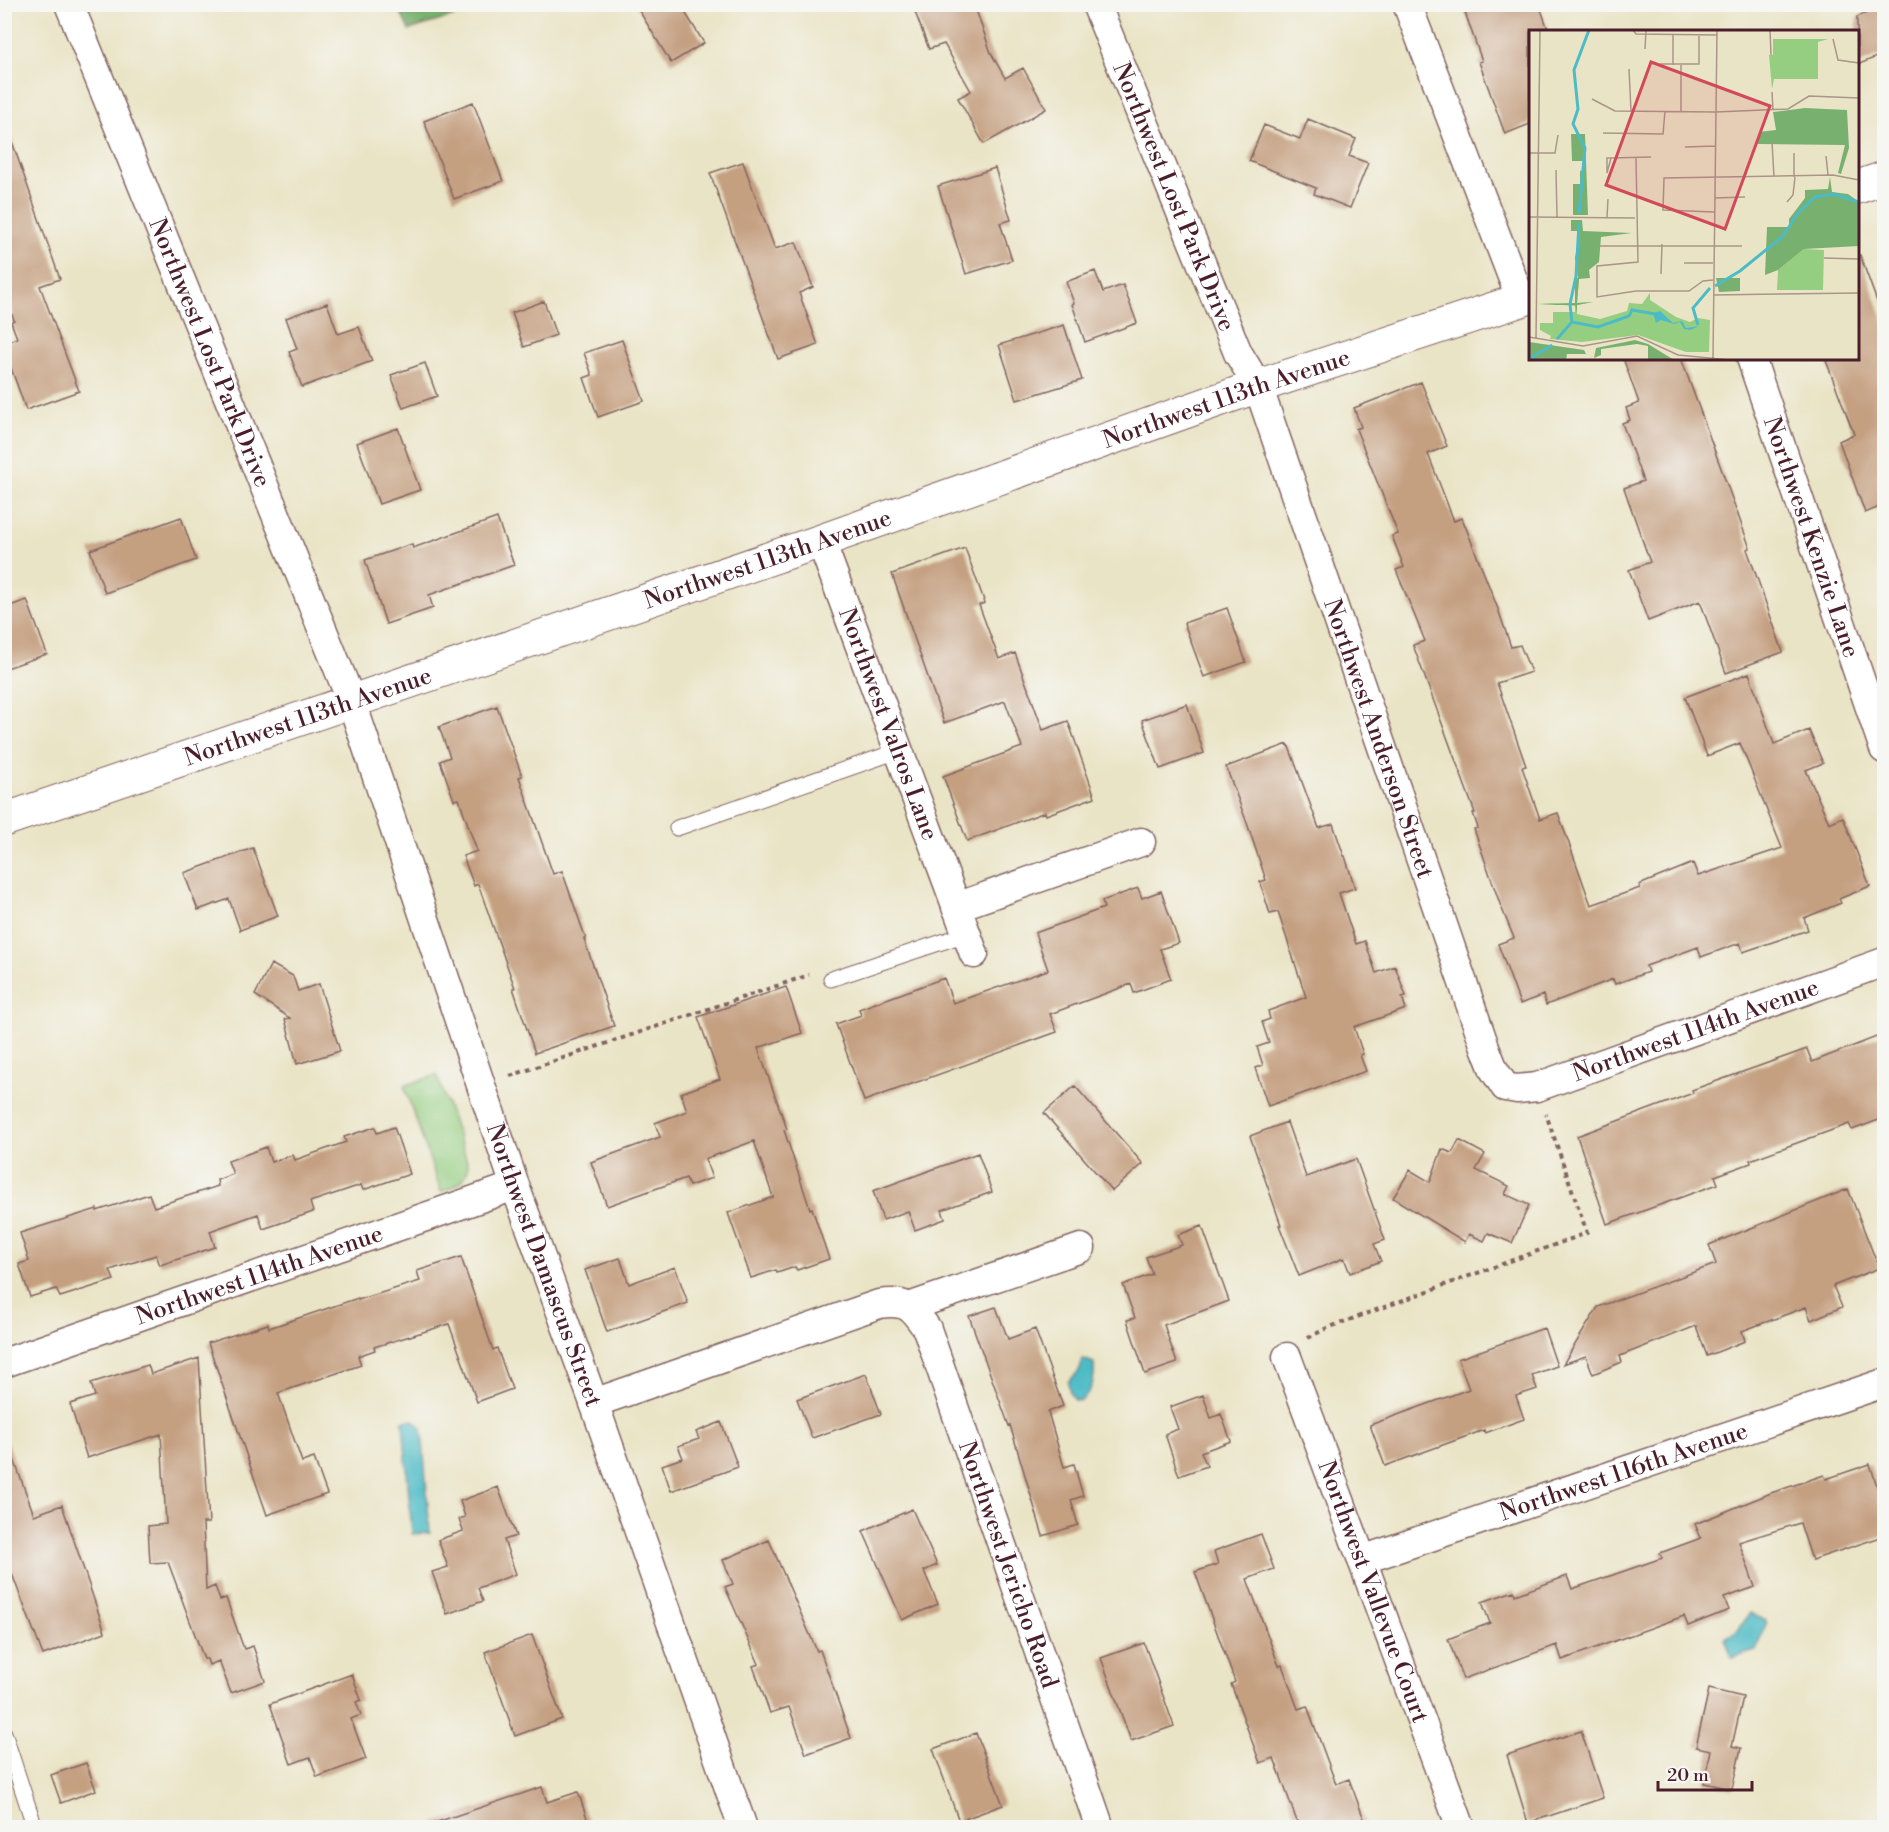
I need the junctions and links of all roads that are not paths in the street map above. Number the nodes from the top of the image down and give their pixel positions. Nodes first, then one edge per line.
1 (69, 4) edge
2 (1096, 4) edge
3 (1407, 4) edge
4 (1884, 178) edge
5 (1859, 186) edge
6 (1526, 299) edge
7 (1752, 360) edge
8 (1258, 387) junction
9 (821, 541) junction
10 (351, 700) junction
11 (1884, 749) edge
12 (898, 751) junction
13 (4, 820) edge
14 (677, 828) dead end
15 (1141, 843) dead end
16 (956, 907) junction
17 (970, 944) joint
18 (1884, 962) edge
19 (831, 979) road end
20 (1505, 1087) joint
21 (515, 1186) junction
22 (1081, 1248) dead end
23 (909, 1307) junction
24 (1287, 1357) road end
25 (4, 1364) edge
26 (1884, 1383) edge
27 (594, 1403) junction
28 (1362, 1560) junction
29 (4, 1733) edge
30 (35, 1827) edge
31 (743, 1827) edge
32 (1100, 1827) edge
33 (1461, 1827) edge

1 - 10 street, Northwest Lost Park Drive
2 - 8 street, Northwest Lost Park Drive
3 - 6 street
4 - 5 street
6 - 8 street, Northwest 113th Avenue
7 - 11 street, Northwest Kenzie Lane
8 - 9 street, Northwest 113th Avenue
8 - 20 street, Northwest Anderson Street
9 - 10 street, Northwest 113th Avenue
9 - 12 street, Northwest Valros Lane
10 - 13 street, Northwest 113th Avenue
10 - 21 street, Northwest Damascus Street
12 - 14 lane
12 - 16 street, Northwest Valros Lane
15 - 16 street
16 - 17 street, Northwest Valros Lane
17 - 19 lane
18 - 20 street, Northwest 114th Avenue
21 - 25 street, Northwest 114th Avenue
21 - 27 street, Northwest Damascus Street
22 - 23 street
23 - 27 street
23 - 32 street, Northwest Jericho Road
24 - 28 street, Northwest Vallevue Court
26 - 28 street, Northwest 116th Avenue
27 - 31 street, Northwest Damascus Street
28 - 33 street, Northwest Vallevue Court
29 - 30 lane

